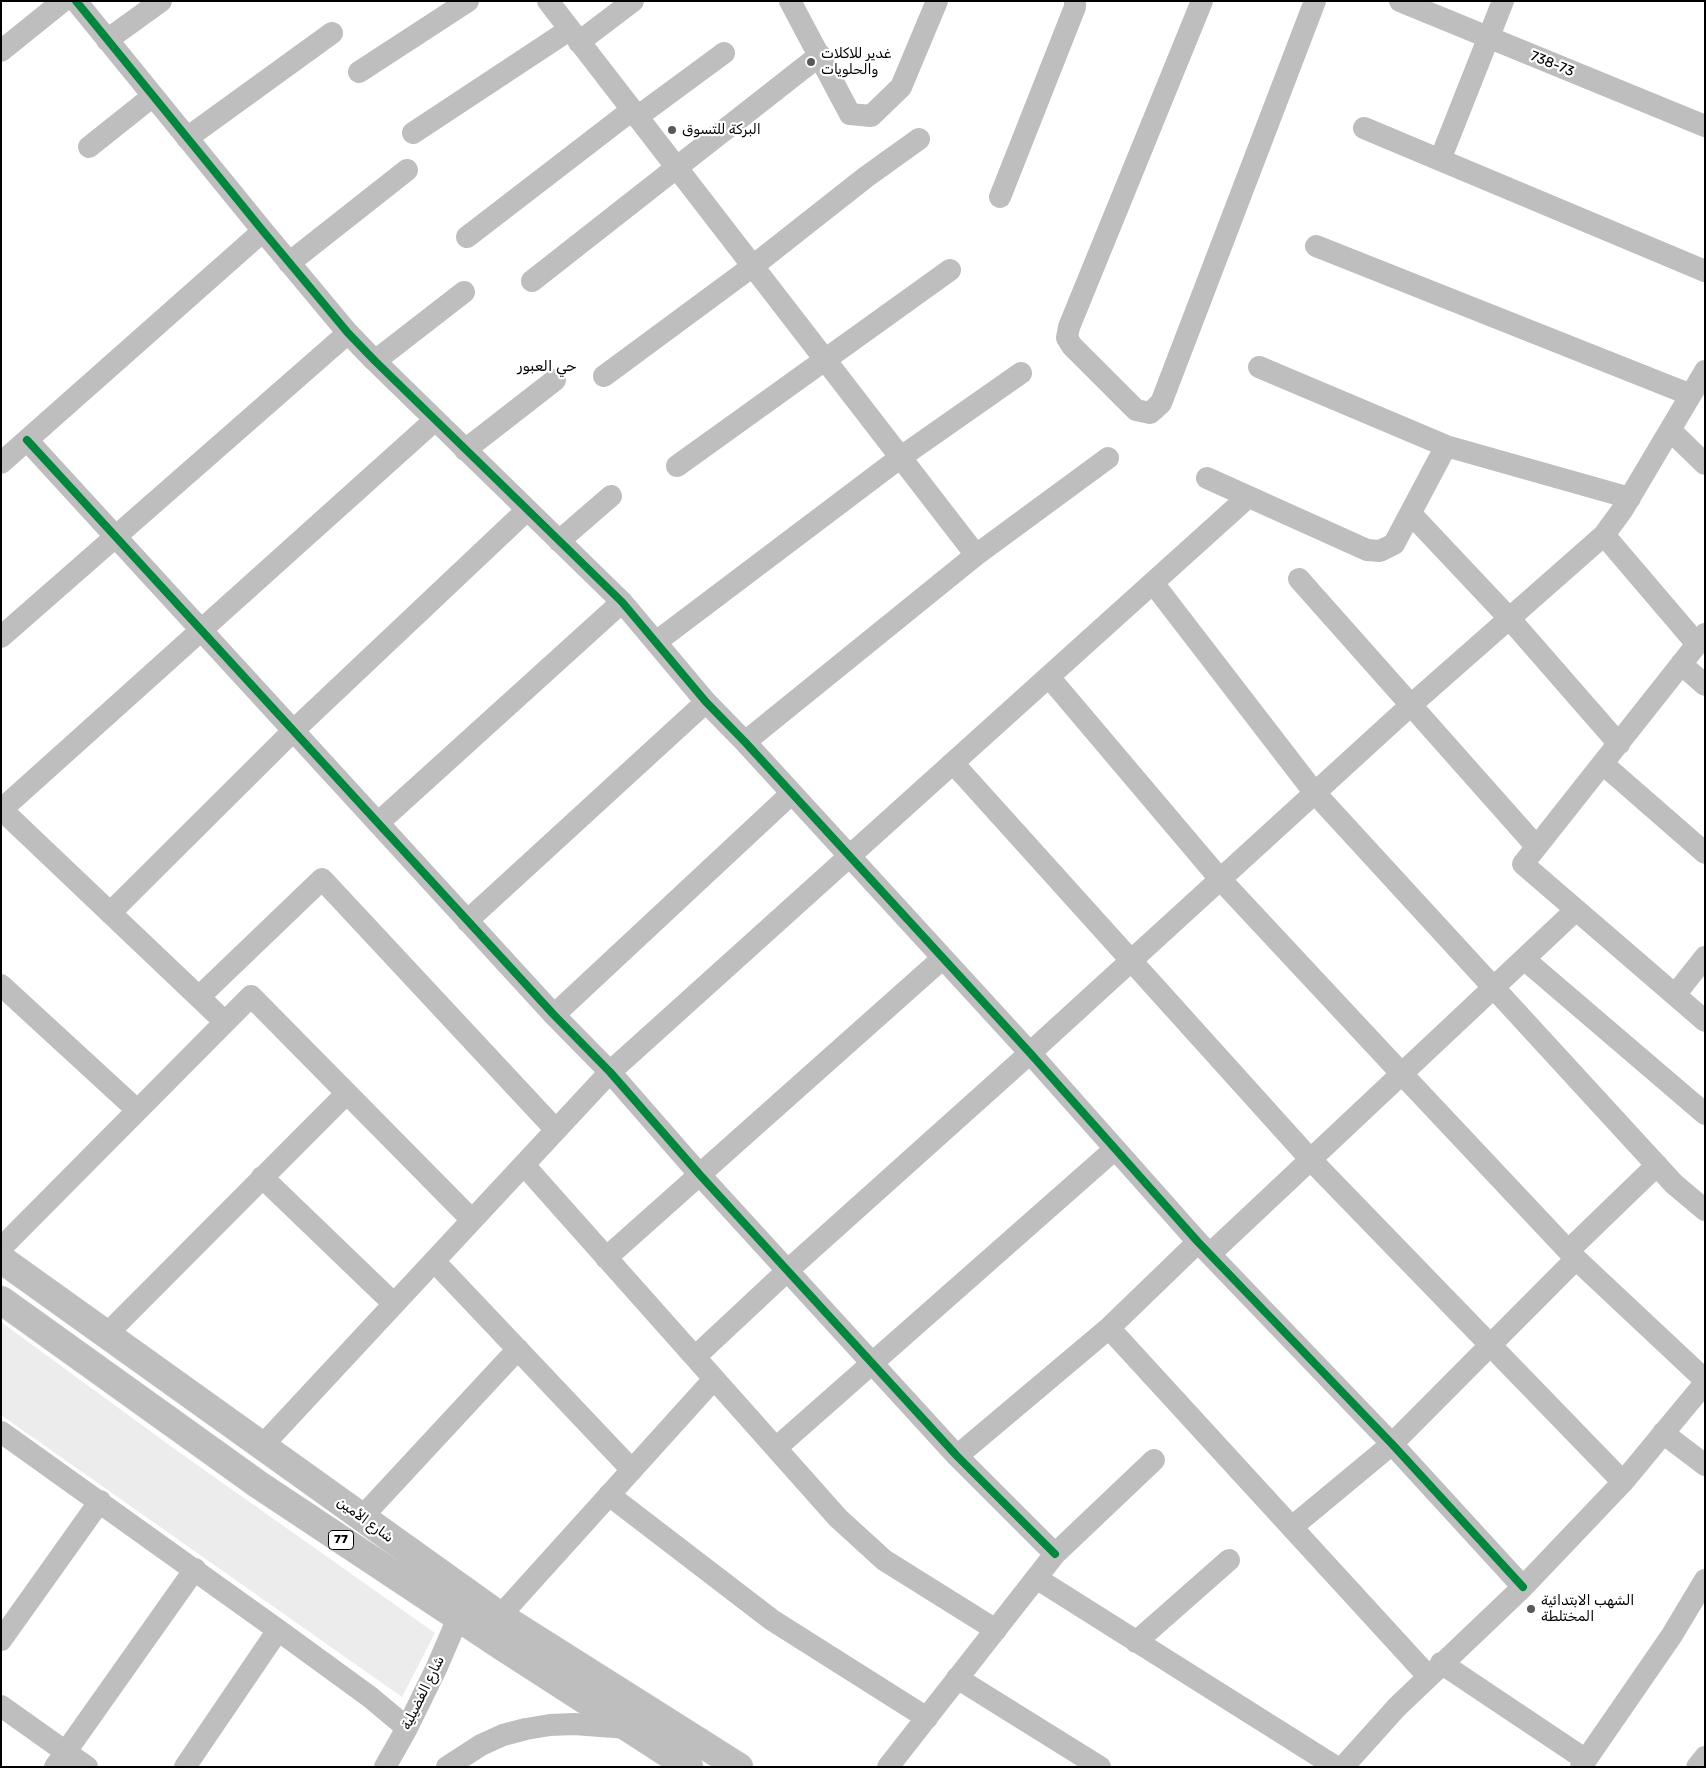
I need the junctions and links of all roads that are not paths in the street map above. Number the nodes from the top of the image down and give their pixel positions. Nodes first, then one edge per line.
1 (63, 1) edge
2 (76, 1) edge
3 (161, 1) edge
4 (468, 1) edge
5 (548, 1) edge
6 (632, 1) edge
7 (790, 1) edge
8 (936, 1) edge
9 (1075, 1) edge
10 (1202, 1) edge
11 (1315, 1) edge
12 (1400, 1) edge
13 (1503, 1) edge
14 (332, 33) dead end
15 (574, 36) junction
16 (1489, 39) junction
17 (107, 40) junction
18 (1, 51) edge
19 (724, 53) dead end
20 (820, 55) junction
21 (359, 72) dead end
22 (153, 96) junction
23 (635, 114) junction
24 (1705, 126) edge
25 (1364, 128) dead end
26 (413, 133) dead end
27 (187, 138) junction
28 (919, 139) dead end
29 (89, 147) dead end
30 (1440, 160) junction
31 (677, 168) junction
32 (407, 170) dead end
33 (1000, 197) dead end
34 (263, 231) junction
35 (467, 237) dead end
36 (1316, 246) dead end
37 (289, 263) junction
38 (753, 266) junction
39 (950, 270) dead end
40 (1705, 271) edge
41 (532, 281) dead end
42 (464, 292) dead end
43 (348, 333) junction
44 (825, 360) junction
45 (375, 361) junction
46 (1259, 367) dead end
47 (1705, 371) edge
48 (1021, 373) dead end
49 (604, 376) dead end
50 (555, 380) dead end
51 (1691, 395) junction
52 (435, 420) junction
53 (1670, 430) junction
54 (27, 440) junction
55 (1446, 446) junction
56 (465, 450) junction
57 (901, 457) junction
58 (1108, 458) dead end
59 (1, 463) edge
60 (1705, 464) edge
61 (677, 466) dead end
62 (1207, 478) dead end
63 (611, 496) dead end
64 (1248, 497) junction
65 (1630, 498) junction
66 (527, 510) junction
67 (1410, 514) junction
68 (1604, 535) junction
69 (116, 537) junction
70 (559, 541) junction
71 (976, 555) junction
72 (1299, 579) dead end
73 (1153, 583) junction
74 (622, 602) junction
75 (1509, 618) junction
76 (202, 631) junction
77 (1, 637) edge
78 (1701, 639) edge
79 (656, 642) junction
80 (1681, 664) junction
81 (1049, 677) junction
82 (1705, 685) edge
83 (706, 702) junction
84 (1410, 705) junction
85 (293, 731) junction
86 (745, 742) junction
87 (1619, 744) junction
88 (953, 763) junction
89 (1603, 764) junction
90 (1314, 792) junction
91 (791, 794) junction
92 (1, 810) edge
93 (378, 823) junction
94 (1536, 846) junction
95 (1705, 854) edge
96 (849, 856) junction
97 (1220, 879) junction
98 (1576, 910) junction
99 (110, 913) junction
100 (467, 922) junction
101 (1705, 957) edge
102 (943, 958) junction
103 (1524, 959) junction
104 (1130, 961) junction
105 (1, 985) edge
106 (1493, 989) junction
107 (1675, 995) junction
108 (199, 997) junction
109 (554, 1015) junction
110 (1705, 1021) edge
111 (225, 1022) junction
112 (1030, 1053) junction
113 (610, 1072) junction
114 (1402, 1074) junction
115 (347, 1093) junction
116 (138, 1110) junction
117 (1705, 1114) edge
118 (556, 1130) junction
119 (1115, 1149) junction
120 (1311, 1160) junction
121 (524, 1165) junction
122 (1657, 1165) junction
123 (700, 1175) junction
124 (262, 1177) junction
125 (1705, 1210) edge
126 (472, 1220) junction
127 (1, 1248) edge
128 (1204, 1248) junction
129 (1572, 1254) junction
130 (606, 1258) junction
131 (1, 1259) edge
132 (434, 1261) junction
133 (787, 1270) junction
134 (1, 1300) edge
135 (394, 1304) junction
136 (1109, 1328) junction
137 (106, 1335) junction
138 (1490, 1346) junction
139 (518, 1349) junction
140 (695, 1358) junction
141 (872, 1364) junction
142 (714, 1379) junction
143 (1705, 1381) edge
144 (1663, 1433) junction
145 (3, 1437) edge
146 (1392, 1444) junction
147 (262, 1446) junction
148 (776, 1448) junction
149 (957, 1456) junction
150 (1154, 1460) dead end
151 (1705, 1465) edge
152 (632, 1470) junction
153 (1623, 1482) junction
154 (609, 1495) junction
155 (100, 1501) junction
156 (362, 1517) junction
157 (1292, 1527) junction
158 (1055, 1554) junction
159 (1229, 1560) dead end
160 (195, 1569) junction
161 (1036, 1578) junction
162 (1705, 1580) edge
163 (1523, 1587) junction
164 (458, 1618) junction
165 (493, 1626) junction
166 (278, 1630) junction
167 (996, 1630) junction
168 (1, 1640) edge
169 (1136, 1642) junction
170 (1435, 1669) junction
171 (957, 1678) junction
172 (1, 1706) edge
173 (927, 1718) junction
174 (407, 1728) junction
175 (628, 1728) junction
176 (1705, 1757) edge
177 (60, 1759) edge
178 (1584, 1763) edge
179 (683, 1765) edge
180 (87, 1767) edge
181 (185, 1767) edge
182 (385, 1767) edge
183 (447, 1767) edge
184 (739, 1767) edge
185 (888, 1767) edge
186 (1100, 1767) edge
187 (1336, 1767) edge
188 (1343, 1767) edge
189 (1698, 1767) edge

1 - 18 street
2 - 17 street
3 - 17 street
4 - 21 street
5 - 15 street
6 - 15 street
7 - 20 street
8 - 20 street
9 - 33 street
10 - 11 street
12 - 16 street, 738-73
13 - 16 street
14 - 27 street
15 - 23 street
15 - 26 street
16 - 24 street, 738-73
16 - 30 street
17 - 22 street
19 - 23 street
20 - 31 street
22 - 27 street
22 - 29 street
23 - 31 street
23 - 35 street
25 - 30 street
27 - 34 street
28 - 38 street
30 - 40 street
31 - 38 street
31 - 41 street
32 - 37 street
34 - 37 street
34 - 54 street
36 - 51 street
37 - 43 street
38 - 44 street
38 - 49 street
39 - 44 street
42 - 45 street
43 - 45 street
43 - 69 street
44 - 57 street
44 - 61 street
45 - 52 street
46 - 55 street
47 - 51 street
48 - 57 street
50 - 56 street
51 - 53 street
52 - 56 street
52 - 76 street
53 - 60 street
53 - 65 street
54 - 59 street
54 - 69 street
55 - 65 street
55 - 67 street
56 - 66 street
57 - 71 street
57 - 79 street
58 - 71 street
62 - 64 street
63 - 70 street
64 - 67 street
64 - 73 street
65 - 68 street
66 - 70 street
66 - 85 street
67 - 75 street
68 - 75 street
68 - 78 street
69 - 76 street
69 - 77 street
70 - 74 street
71 - 86 street
72 - 84 street
73 - 81 street
73 - 90 street
74 - 79 street
74 - 93 street
75 - 84 street
75 - 87 street
76 - 85 street
76 - 92 street
78 - 80 street
79 - 83 street
80 - 82 street
80 - 87 street
81 - 88 street
81 - 97 street
83 - 86 street
83 - 100 street
84 - 90 street
84 - 94 street
85 - 93 street
85 - 99 street
86 - 91 street
87 - 89 street
88 - 96 street
88 - 104 street
89 - 94 street
89 - 95 street
90 - 97 street
90 - 106 street
91 - 96 street
91 - 109 street
92 - 99 street
93 - 100 street
94 - 98 street
96 - 102 street
96 - 113 street
97 - 104 street
97 - 114 street
98 - 103 street
98 - 107 street
99 - 108 street
100 - 109 street
101 - 107 street
102 - 112 street
102 - 123 street
103 - 106 street
103 - 117 street
104 - 112 street
104 - 120 street
105 - 116 street
106 - 114 street
106 - 122 street
107 - 110 street
108 - 111 street
108 - 118 street
109 - 113 street
111 - 115 street
111 - 116 street
112 - 119 street
112 - 133 street
113 - 118 street
113 - 123 street
114 - 120 street
114 - 129 street
115 - 124 street
115 - 126 street
116 - 127 street
118 - 121 street
119 - 128 street
119 - 141 street
120 - 128 street
120 - 138 street
121 - 126 street
121 - 130 street
122 - 125 street
122 - 129 street
123 - 130 street
123 - 133 street
124 - 135 street
124 - 137 street
126 - 132 street
128 - 136 street
128 - 146 street
129 - 138 street
129 - 143 street
130 - 140 street
131 - 137 main road, شارع الأمين / 77
132 - 135 street
132 - 139 street
133 - 140 street
133 - 141 street
134 - 164 main road, شارع الأمين / 77
135 - 147 street
136 - 149 street
136 - 157 street
137 - 147 main road, شارع الأمين / 77
138 - 146 street
138 - 153 street
139 - 152 street
139 - 156 street
140 - 142 street
141 - 148 street
141 - 149 street
142 - 148 street
142 - 152 street
143 - 144 street
144 - 151 street
144 - 153 street
145 - 155 street
146 - 157 street
146 - 163 street
147 - 156 main road, شارع الأمين / 77
148 - 167 street
149 - 158 street
150 - 158 street
152 - 154 street
153 - 163 street
154 - 165 street
154 - 173 street
155 - 160 street
155 - 168 street
156 - 165 main road, شارع الأمين / 77
157 - 170 street
158 - 161 street
159 - 169 street
160 - 166 street
160 - 177 street
161 - 167 street
161 - 169 street
162 - 178 street
163 - 170 street
164 - 165 main road, شارع الأمين / 77
164 - 174 street, شارع الفضيلية
165 - 175 main road, شارع الأمين / 77
165 - 184 main road, شارع الأمين / 77
166 - 174 street
166 - 181 street
167 - 171 street
169 - 187 street
170 - 178 street
170 - 188 street
171 - 173 street
171 - 186 street
172 - 177 street
173 - 185 street
174 - 182 street, شارع الفضيلية
175 - 179 main road, شارع الأمين / 77
175 - 183 street
176 - 189 street
177 - 180 street

